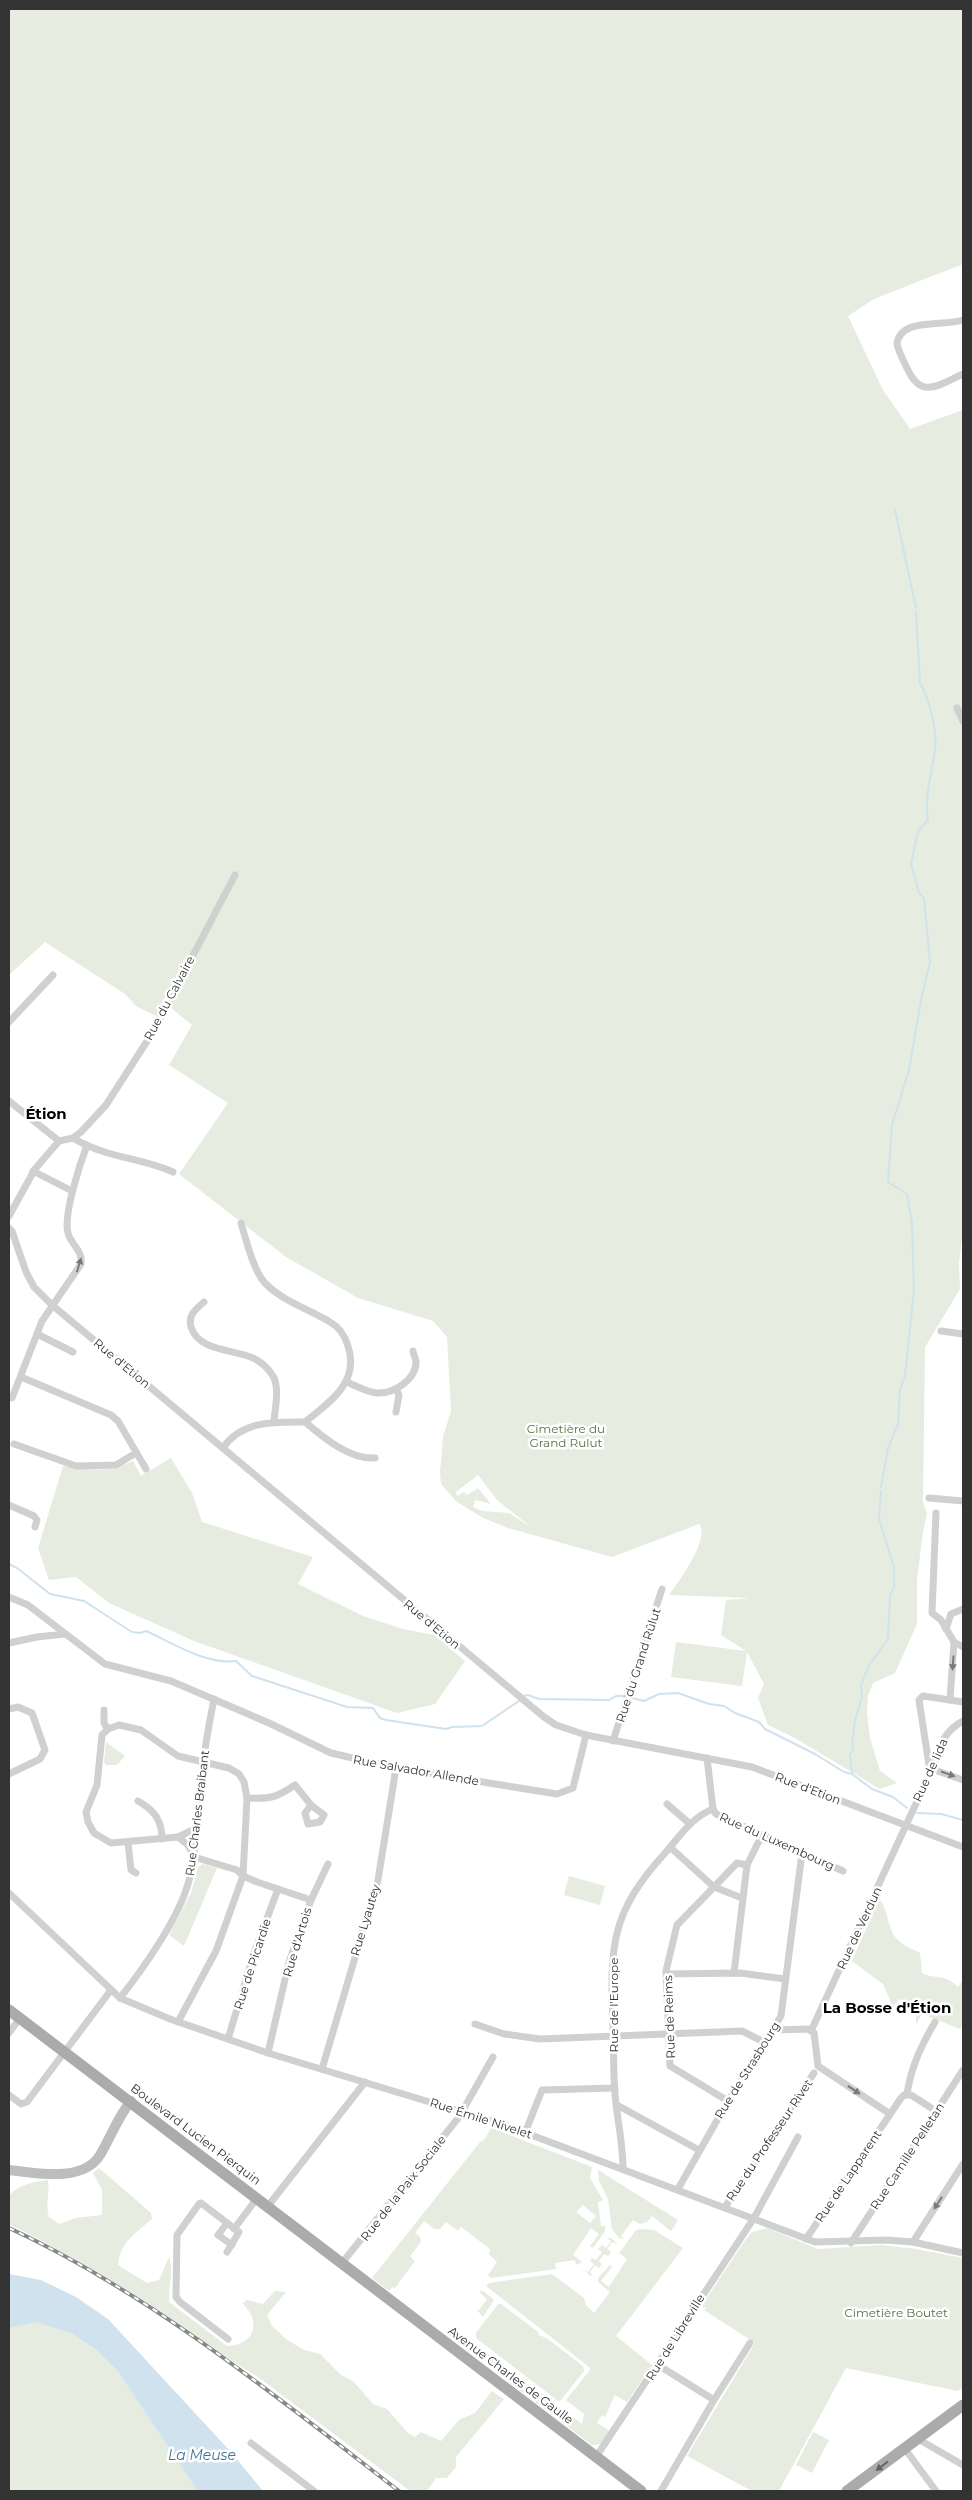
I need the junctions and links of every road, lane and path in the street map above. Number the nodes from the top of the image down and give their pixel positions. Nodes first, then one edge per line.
1 (963, 320) edge
2 (963, 374) edge
3 (957, 708) dead end
4 (963, 721) edge
5 (235, 875) dead end
6 (53, 975) dead end
7 (9, 1022) edge
8 (9, 1100) edge
9 (73, 1138) junction
10 (59, 1142) junction
11 (87, 1146) junction
12 (33, 1171) junction
13 (173, 1172) dead end
14 (72, 1191) junction
15 (9, 1216) edge
16 (241, 1222) dead end
17 (9, 1228) edge
18 (204, 1302) dead end
19 (52, 1305) junction
20 (940, 1331) dead end
21 (37, 1334) junction
22 (963, 1334) edge
23 (413, 1350) dead end
24 (73, 1352) dead end
25 (21, 1377) junction
26 (347, 1382) junction
27 (396, 1389) junction
28 (12, 1398) dead end
29 (396, 1412) dead end
30 (274, 1421) junction
31 (305, 1422) junction
32 (14, 1444) dead end
33 (223, 1448) junction
34 (136, 1453) junction
35 (375, 1458) dead end
36 (146, 1469) dead end
37 (929, 1498) dead end
38 (963, 1501) edge
39 (9, 1504) edge
40 (936, 1513) dead end
41 (35, 1528) dead end
42 (662, 1589) dead end
43 (9, 1597) edge
44 (963, 1609) edge
45 (946, 1629) junction
46 (65, 1634) junction
47 (954, 1642) junction
48 (9, 1643) edge
49 (963, 1647) edge
50 (214, 1699) junction
51 (950, 1700) junction
52 (963, 1702) edge
53 (9, 1709) edge
54 (104, 1710) dead end
55 (963, 1721) edge
56 (108, 1729) junction
57 (586, 1735) junction
58 (613, 1741) junction
59 (707, 1758) junction
60 (202, 1763) junction
61 (396, 1768) junction
62 (932, 1768) junction
63 (9, 1774) edge
64 (963, 1780) edge
65 (247, 1798) junction
66 (138, 1801) dead end
67 (667, 1804) dead end
68 (311, 1805) dead end
69 (713, 1809) junction
70 (690, 1824) junction
71 (906, 1826) junction
72 (196, 1828) junction
73 (762, 1835) junction
74 (178, 1837) junction
75 (162, 1839) junction
76 (128, 1842) junction
77 (670, 1847) junction
78 (963, 1847) edge
79 (802, 1853) junction
80 (194, 1857) junction
81 (328, 1864) dead end
82 (747, 1865) junction
83 (843, 1871) dead end
84 (136, 1873) dead end
85 (243, 1876) junction
86 (714, 1887) junction
87 (278, 1889) junction
88 (9, 1893) edge
89 (742, 1898) junction
90 (311, 1900) junction
91 (734, 1973) junction
92 (666, 1974) junction
93 (785, 1979) junction
94 (111, 1990) junction
95 (120, 1998) junction
96 (9, 2010) edge
97 (19, 2019) junction
98 (178, 2022) junction
99 (935, 2022) dead end
100 (475, 2024) dead end
101 (774, 2030) junction
102 (811, 2031) junction
103 (9, 2033) edge
104 (668, 2034) junction
105 (613, 2036) junction
106 (228, 2039) junction
107 (766, 2042) junction
108 (64, 2052) junction
109 (268, 2053) junction
110 (493, 2057) dead end
111 (322, 2069) junction
112 (963, 2070) edge
113 (814, 2073) dead end
114 (365, 2082) junction
115 (615, 2088) junction
116 (907, 2094) junction
117 (9, 2095) edge
118 (131, 2101) junction
119 (728, 2101) junction
120 (616, 2105) junction
121 (936, 2111) junction
122 (462, 2112) junction
123 (890, 2114) junction
124 (525, 2133) junction
125 (798, 2137) dead end
126 (699, 2150) junction
127 (963, 2164) edge
128 (623, 2169) junction
129 (9, 2170) edge
130 (678, 2189) junction
131 (257, 2198) junction
132 (268, 2206) junction
133 (725, 2207) junction
134 (754, 2218) junction
135 (227, 2223) junction
136 (234, 2228) junction
137 (806, 2238) junction
138 (851, 2242) junction
139 (913, 2242) junction
140 (232, 2245) junction
141 (227, 2252) dead end
142 (963, 2252) edge
143 (342, 2263) junction
144 (366, 2281) joint
145 (228, 2339) dead end
146 (750, 2343) dead end
147 (658, 2365) junction
148 (714, 2400) junction
149 (962, 2408) edge
150 (918, 2439) junction
151 (251, 2444) dead end
152 (905, 2449) junction
153 (596, 2457) junction
154 (963, 2465) edge
155 (314, 2491) edge
156 (640, 2491) edge
157 (662, 2491) edge
158 (847, 2491) edge
159 (936, 2491) edge

1 - 2 street
3 - 4 street
5 - 9 street, Rue du Calvaire
6 - 7 street
8 - 10 street
9 - 10 street
9 - 11 street
10 - 12 street
11 - 13 street
11 - 14 street
12 - 14 street
12 - 15 street
19 -> 14 street
16 - 26 street
17 - 19 street, Rue d'Etion
18 - 30 street
19 - 21 street
19 - 33 street, Rue d'Etion
20 - 22 street
21 - 24 street
21 - 25 street
23 - 27 street
25 - 28 street
25 - 34 street
26 - 27 street
26 - 31 street
27 - 29 street
30 - 31 street
30 - 33 street
31 - 35 street
32 - 34 street
33 - 57 street, Rue d'Etion
34 - 36 street
37 - 38 street
39 - 41 street
40 - 45 street
42 - 58 street, Rue du Grand Rûlut
43 - 46 street, Rue Salvador Allende
44 - 45 street
45 - 47 street
46 - 48 street
46 - 50 street, Rue Salvador Allende
47 - 49 street
47 -> 51 street
50 - 60 street, Rue Charles Braibant
50 - 61 street, Rue Salvador Allende
51 - 52 street
51 - 62 street
53 - 63 street
54 - 56 street
55 - 62 street, Rue de Iida
56 - 60 street
56 - 76 street
57 - 58 street, Rue d'Etion
57 - 61 street, Rue Salvador Allende
58 - 59 street, Rue d'Etion
59 - 69 street
59 - 71 street, Rue d'Etion
60 - 65 street
60 - 72 street, Rue Charles Braibant
61 - 111 street, Rue Lyautey
62 -> 64 street
62 - 71 street, Rue de Iida
65 - 68 street
65 - 85 street
66 - 75 street
67 - 70 street
69 - 70 street, Rue de l'Europe
69 - 73 street, Rue du Luxembourg
70 - 77 street, Rue de l'Europe
71 - 78 street, Rue d'Etion
71 - 102 street, Rue de Verdun
72 - 74 street
72 - 80 street, Rue Charles Braibant
73 - 79 street, Rue du Luxembourg
73 - 82 street
74 - 75 street
74 - 80 street
75 - 76 street
76 - 84 street
77 - 86 street
77 - 105 street, Rue de l'Europe
79 - 83 street, Rue du Luxembourg
79 - 93 street, Rue de Strasbourg
80 - 85 street
80 - 95 street, Rue Charles Braibant
81 - 90 street, Rue d'Artois
82 - 86 street, Rue de Reims
82 - 89 street
85 - 87 street
85 - 98 street
86 - 89 street
86 - 92 street, Rue de Reims
87 - 90 street
87 - 106 street, Rue de Picardie
88 - 94 street, Rue Émile Nivelet
89 - 91 street
90 - 109 street, Rue d'Artois
91 - 92 street
91 - 93 street
92 - 104 street, Rue de Reims
93 - 101 street, Rue de Strasbourg
94 - 95 street, Rue Émile Nivelet
94 - 108 street
95 - 98 street, Rue Émile Nivelet
96 - 97 main road, Boulevard Lucien Pierquin
97 - 103 street
97 - 108 main road, Boulevard Lucien Pierquin
98 - 106 street, Rue Émile Nivelet
99 - 116 street
100 - 105 street
101 - 102 street
101 - 107 street, Rue de Strasbourg
102 -> 123 street
104 - 105 street
104 - 107 street
104 - 119 street, Rue de Reims
105 - 115 street, Rue de l'Europe
106 - 109 street, Rue Émile Nivelet
107 - 119 street, Rue de Strasbourg
108 - 117 street
108 - 118 main road, Boulevard Lucien Pierquin
109 - 111 street, Rue Émile Nivelet
110 - 122 street, Rue de la Paix Sociale
111 - 114 street, Rue Émile Nivelet
112 - 121 street, Rue Camille Pelletan
113 - 133 street, Rue du Professeur Rivet
114 - 122 street, Rue Émile Nivelet
114 - 132 street
115 - 120 street, Rue de l'Europe
115 - 124 street
116 - 121 street
116 - 123 street, Rue de Lapparent
118 - 129 street
118 - 131 main road, Boulevard Lucien Pierquin
119 - 126 street, Rue de Strasbourg
120 - 126 street
120 - 128 street, Rue de l'Europe
121 - 138 street, Rue Camille Pelletan
122 - 124 street, Rue Émile Nivelet
122 - 143 street, Rue de la Paix Sociale
123 - 137 street, Rue de Lapparent
124 - 128 street, Rue Émile Nivelet
125 - 134 street, Rue de Libreville
126 - 130 street, Rue de Strasbourg
127 -> 139 street
128 - 130 street, Rue Émile Nivelet
130 - 133 street, Rue Émile Nivelet
131 - 132 main road, Boulevard Lucien Pierquin
131 - 136 street
132 - 143 main road, Boulevard Lucien Pierquin
133 - 134 street, Rue Émile Nivelet
134 - 137 street, Rue Émile Nivelet
134 - 147 street, Rue de Libreville
135 - 136 street
135 - 140 street
135 - 145 street
136 - 140 street
137 - 138 street, Rue Émile Nivelet
138 - 139 street, Rue Émile Nivelet
139 - 142 street, Rue Émile Nivelet
140 - 141 street
143 - 144 main road, Boulevard Lucien Pierquin
144 - 153 main road, Avenue Charles de Gaulle
146 - 148 street
147 - 148 street
147 - 153 street, Rue de Libreville
148 - 157 street
149 - 150 main road
150 - 152 main road
150 - 154 street
151 - 155 street
152 -> 158 main road
152 - 159 street
153 - 156 main road, Avenue Charles de Gaulle

